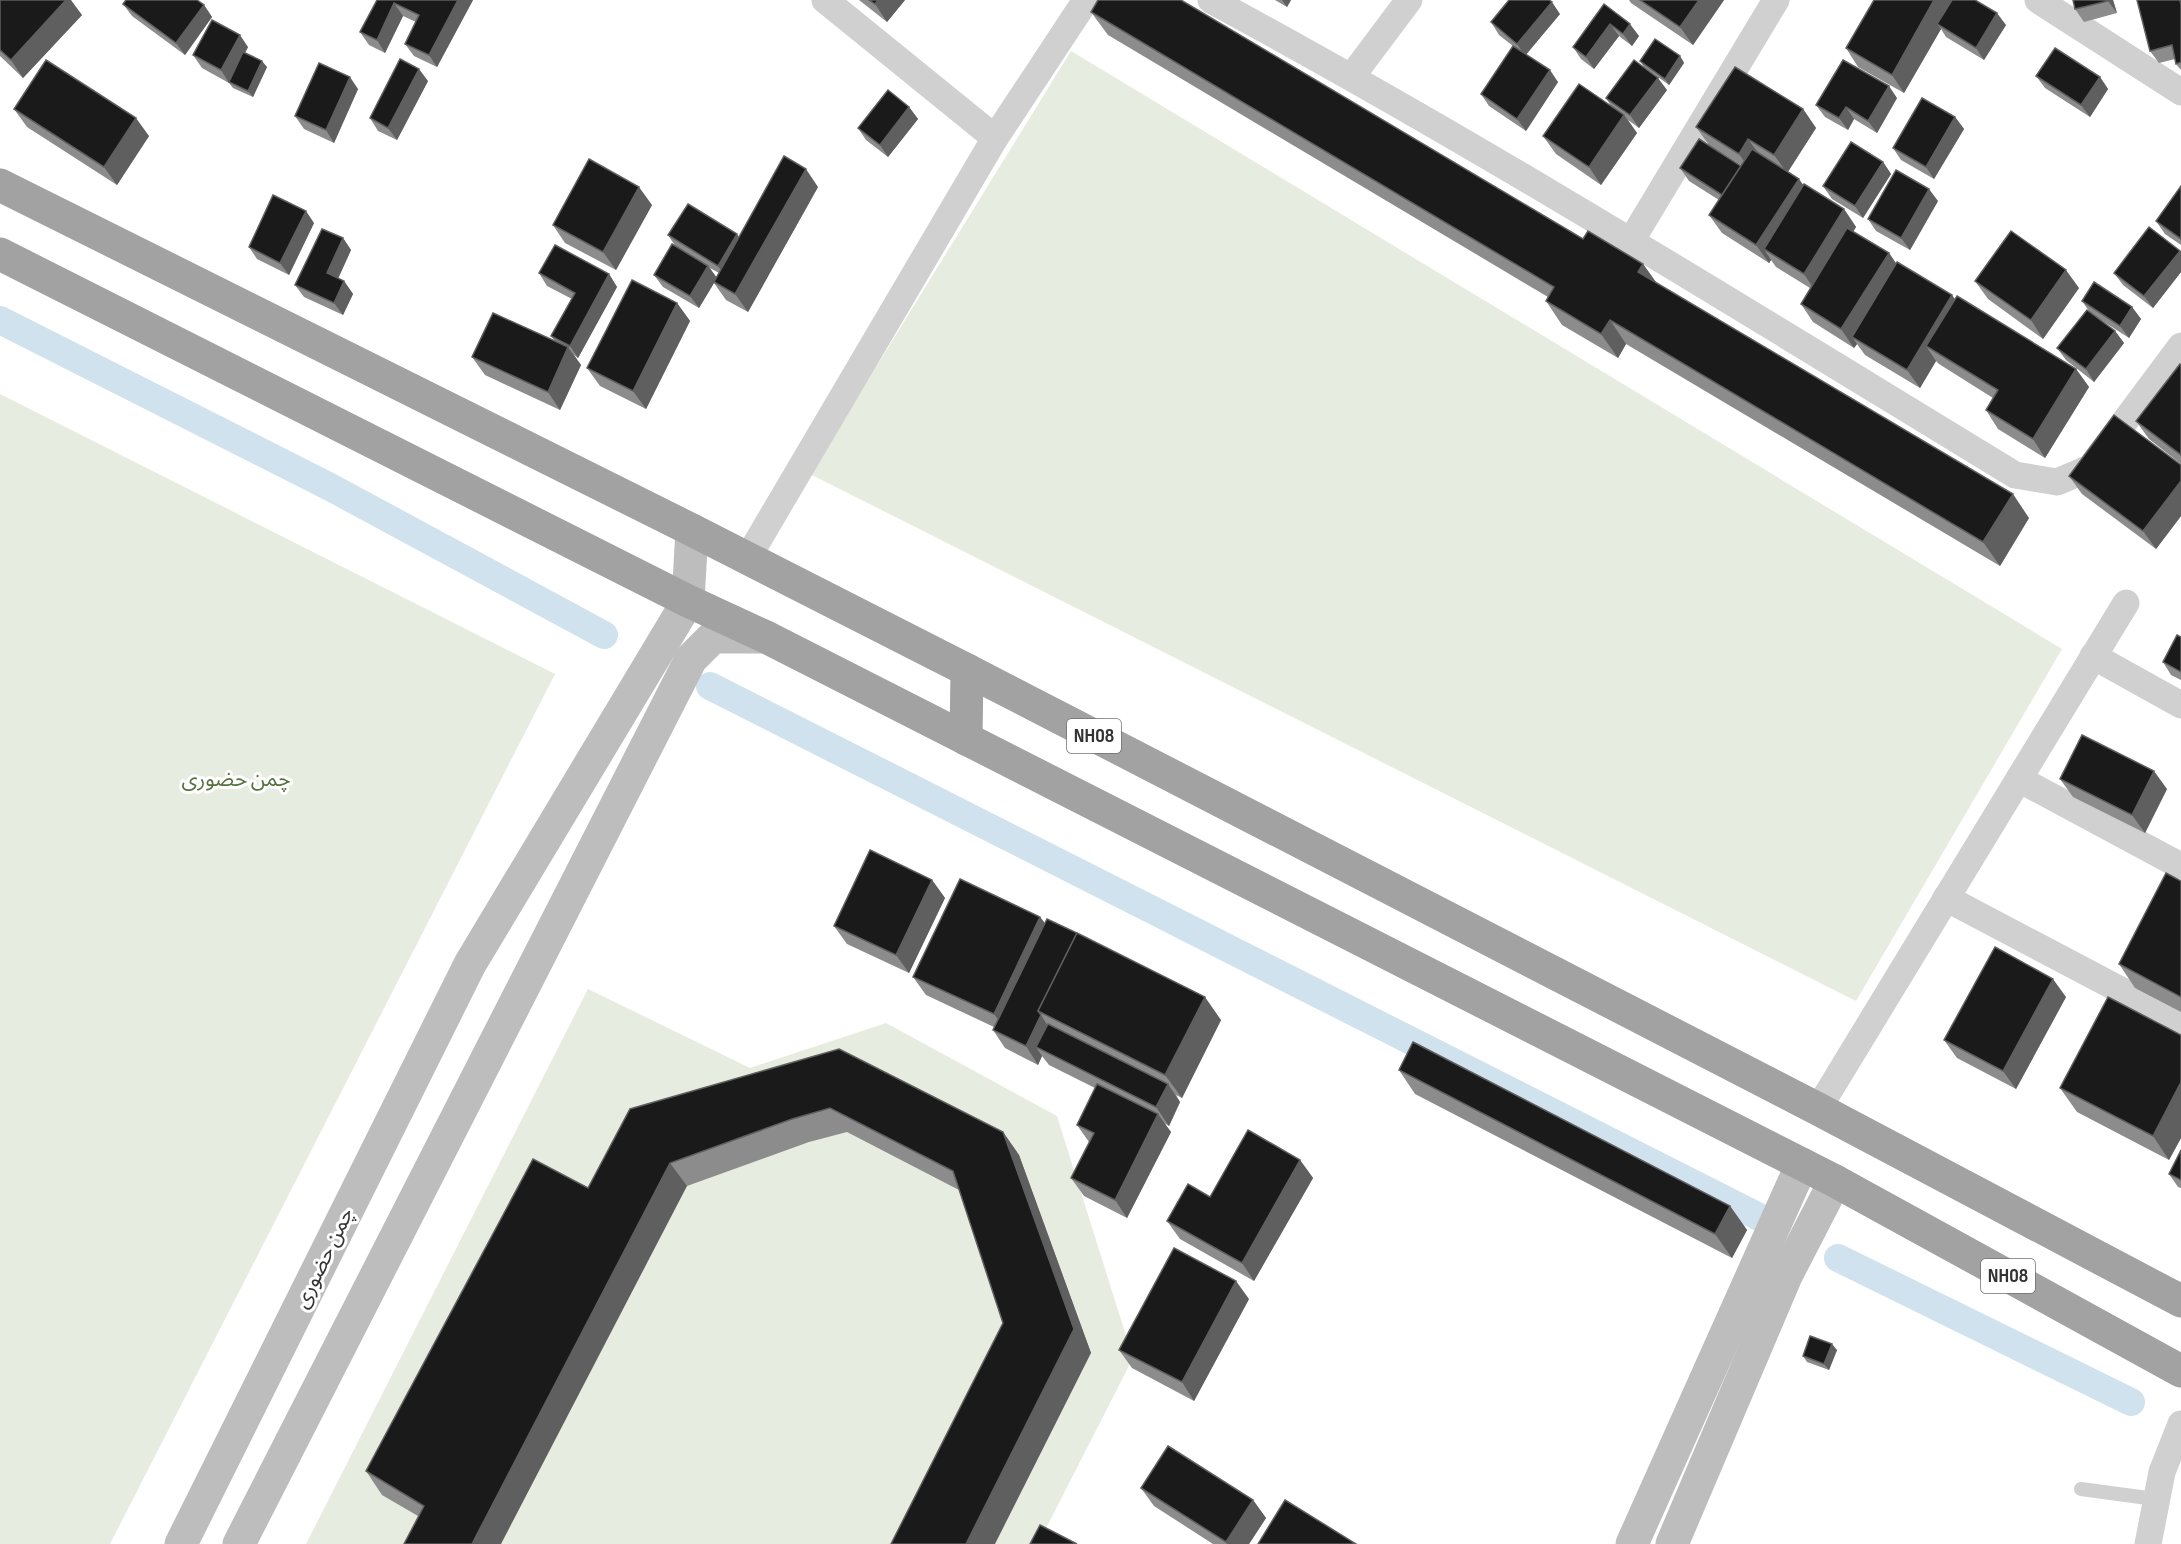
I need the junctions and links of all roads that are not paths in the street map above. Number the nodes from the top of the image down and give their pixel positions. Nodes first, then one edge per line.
1 (825, 0) edge
2 (1086, 0) edge
3 (1211, 0) edge
4 (1409, 0) edge
5 (1776, 0) edge
6 (2038, 0) edge
7 (1352, 76) junction
8 (2181, 92) edge
9 (995, 138) junction
10 (0, 185) edge
11 (1631, 241) junction
12 (0, 254) edge
13 (2181, 346) edge
14 (692, 530) junction
15 (747, 559) junction
16 (688, 601) junction
17 (2126, 603) dead end
18 (766, 638) junction
19 (2093, 656) junction
20 (968, 670) junction
21 (2181, 705) edge
22 (966, 740) junction
23 (2019, 779) junction
24 (2181, 866) edge
25 (1946, 898) junction
26 (2181, 1022) edge
27 (1818, 1109) junction
28 (1802, 1164) junction
29 (1835, 1181) junction
30 (2181, 1301) edge
31 (2181, 1371) edge
32 (2181, 1424) edge
33 (2081, 1489) dead end
34 (2154, 1527) edge
35 (181, 1544) edge
36 (238, 1544) edge
37 (1632, 1544) edge
38 (1672, 1544) edge

1 - 9 street
2 - 9 street
3 - 7 street
4 - 7 street
5 - 11 street
6 - 8 street
7 - 11 street
9 - 15 street
10 - 14 highway, NH08
11 - 13 street
12 - 16 highway, NH08
14 - 15 highway, NH08
14 - 16 main road, چمن حضوری
15 - 20 highway, NH08
16 - 18 highway, NH08
16 - 35 main road, چمن حضوری
17 - 19 street
18 - 22 highway, NH08
18 - 36 main road
19 - 21 street
19 - 23 street
20 - 22 highway
20 - 27 highway, NH08
22 - 28 highway, NH08
23 - 24 street
23 - 25 street
25 - 26 street
25 - 27 street
27 - 30 highway, NH08
28 - 29 highway, NH08
28 - 37 main road
29 - 31 highway, NH08
29 - 38 main road
32 - 34 street
33 - 34 lane

